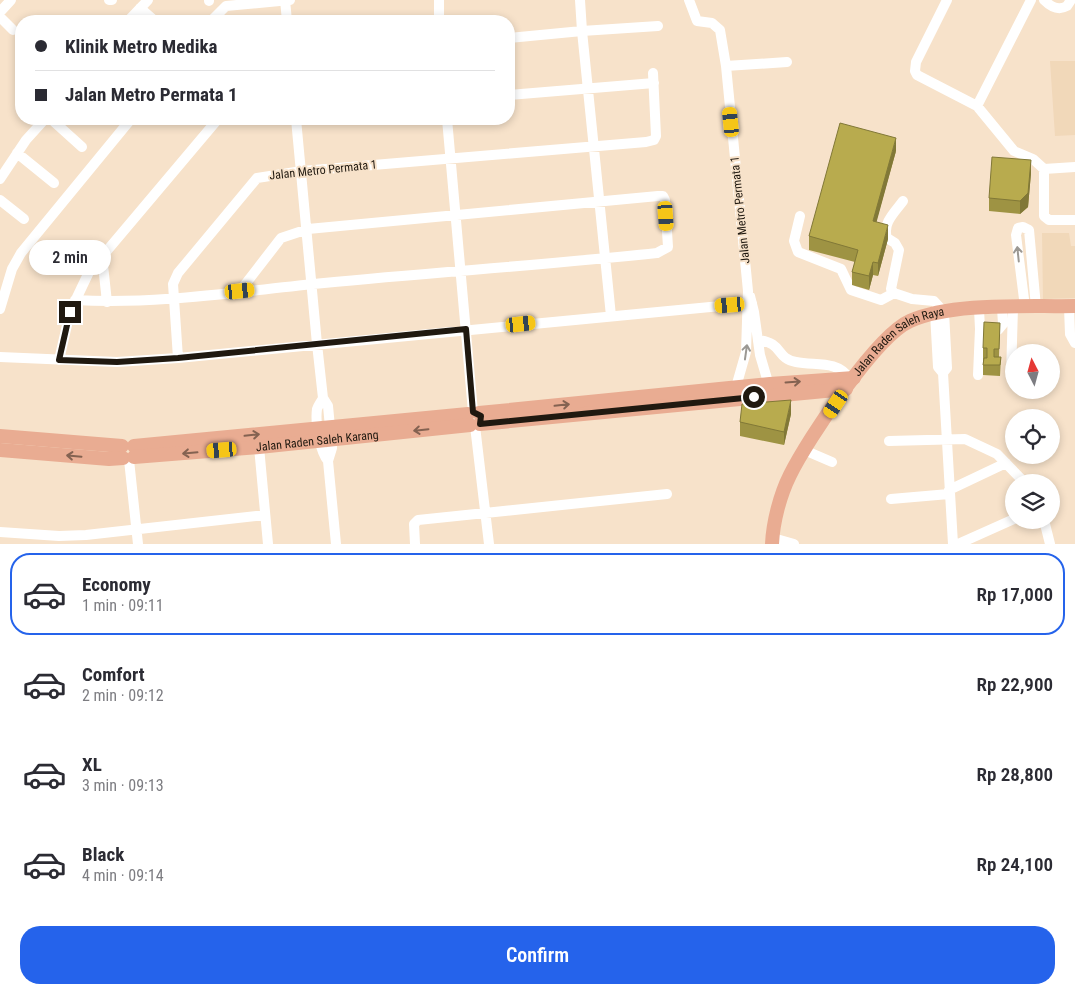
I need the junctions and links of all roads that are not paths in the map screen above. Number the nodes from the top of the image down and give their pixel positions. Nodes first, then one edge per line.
1 (11, 0) edge
2 (148, 0) edge
3 (285, 0) edge
4 (290, 0) edge
5 (439, 0) edge
6 (580, 0) edge
7 (689, 0) edge
8 (946, 0) edge
9 (1031, 0) edge
10 (1044, 0) edge
11 (1071, 0) edge
12 (140, 8) junction
13 (0, 12) edge
14 (134, 15) edge
15 (148, 15) edge
16 (217, 15) edge
17 (286, 15) edge
18 (440, 15) edge
19 (0, 17) edge
20 (658, 26) dead end
21 (13, 30) dead end
22 (582, 32) junction
23 (515, 38) edge
24 (786, 62) dead end
25 (726, 66) junction
26 (587, 89) junction
27 (515, 95) edge
28 (978, 106) junction
29 (40, 125) edge
30 (58, 125) edge
31 (126, 125) edge
32 (213, 125) edge
33 (297, 125) edge
34 (448, 125) edge
35 (594, 145) junction
36 (82, 147) dead end
37 (17, 153) junction
38 (451, 158) junction
39 (1075, 167) edge
40 (1044, 169) junction
41 (302, 171) junction
42 (0, 179) edge
43 (54, 183) dead end
44 (0, 200) edge
45 (600, 200) junction
46 (903, 201) dead end
47 (456, 214) junction
48 (800, 216) dead end
49 (24, 219) dead end
50 (1075, 220) edge
51 (308, 228) junction
52 (102, 256) junction
53 (604, 258) junction
54 (461, 270) junction
55 (312, 284) junction
56 (240, 291) junction
57 (894, 293) junction
58 (173, 299) junction
59 (75, 300) junction
60 (107, 302) junction
61 (749, 303) junction
62 (1072, 306) edge
63 (1019, 307) junction
64 (0, 309) edge
65 (979, 309) junction
66 (939, 312) junction
67 (611, 316) junction
68 (466, 329) junction
69 (980, 329) junction
70 (758, 340) junction
71 (317, 344) junction
72 (1015, 344) edge
73 (1075, 344) edge
74 (0, 357) edge
75 (178, 358) junction
76 (59, 360) junction
77 (978, 374) dead end
78 (850, 382) junction
79 (770, 390) junction
80 (736, 393) junction
81 (474, 419) junction
82 (325, 434) junction
83 (0, 436) edge
84 (947, 439) junction
85 (889, 441) dead end
86 (259, 447) junction
87 (0, 450) edge
88 (804, 450) junction
89 (128, 453) junction
90 (1005, 461) edge
91 (832, 462) dead end
92 (1005, 463) edge
93 (1008, 464) edge
94 (1017, 474) edge
95 (949, 492) junction
96 (667, 494) dead end
97 (891, 499) dead end
98 (486, 512) junction
99 (265, 515) junction
100 (1005, 523) edge
101 (138, 529) junction
102 (1046, 529) edge
103 (0, 532) edge
104 (772, 541) edge
105 (138, 544) edge
106 (268, 544) edge
107 (336, 544) edge
108 (415, 544) edge
109 (489, 544) edge
110 (794, 544) edge
111 (953, 544) edge
112 (958, 544) edge
113 (1050, 544) edge

1 - 13 street
2 - 12 street
3 - 4 street
3 - 16 street
3 - 17 street
5 - 18 street
6 - 22 street
7 - 25 street, Jalan Metro Permata 1
8 - 28 street
9 - 28 street
10 - 11 street
12 - 14 street
12 - 15 street
19 - 21 street
20 - 22 street
22 - 23 street
22 - 26 street
24 - 25 street
25 - 61 street, Jalan Metro Permata 1
26 - 27 street, Jalan Metro Permata 1
26 - 35 street
26 - 35 street, Jalan Metro Permata 1
28 - 40 street
29 - 37 street
30 - 36 street
31 - 64 street
32 - 52 street
33 - 41 street
34 - 38 street
35 - 38 street, Jalan Metro Permata 1
35 - 45 street
37 - 42 street
37 - 43 street
38 - 41 street, Jalan Metro Permata 1
38 - 47 street
39 - 40 street
40 - 50 street
41 - 51 street
41 - 58 street, Jalan Metro Permata 1
44 - 49 street
45 - 47 street
45 - 53 street
45 - 53 street
46 - 57 street
47 - 51 street
47 - 54 street
48 - 57 street
51 - 55 street
51 - 56 street
52 - 59 street
52 - 60 street
53 - 54 street
53 - 67 street
54 - 55 street
54 - 68 street
55 - 56 street
55 - 71 street
56 - 58 street
57 - 66 street
58 - 60 street
58 - 75 street, Jalan Metro Permata 1
59 - 60 street
59 - 76 street
61 - 67 street
61 - 70 street, Jalan Metro Permata 1
80 -> 61 street, Jalan Metro Permata 1
62 - 63 main road, Jalan Raden Saleh Raya
62 - 73 street
63 -> 63 street
63 - 65 main road, Jalan Raden Saleh Raya
63 - 69 street
63 - 72 street
65 - 66 main road, Jalan Raden Saleh Raya
65 - 69 street
66 - 78 main road, Jalan Raden Saleh Raya
66 - 84 street
67 - 68 street
68 - 71 street
68 - 81 street
69 - 77 street
70 - 78 street
70 - 79 street, Jalan Metro Permata 1
71 - 75 street
71 - 82 street
74 - 76 street
75 - 76 street
78 - 79 main road, Jalan Raden Saleh Karang
78 - 88 main road, Jalan Raden Saleh Raya
79 - 80 main road, Jalan Raden Saleh Karang
80 - 81 main road, Jalan Raden Saleh Karang
81 - 82 main road, Jalan Raden Saleh Karang
81 - 98 street
82 - 86 main road, Jalan Raden Saleh Karang
89 -> 82 main road, Jalan Raden Saleh Karang
82 - 107 street
83 - 89 main road, Jalan Raden Saleh Karang
84 - 85 street
84 - 90 street
84 - 95 street
86 -> 89 main road, Jalan Raden Saleh Karang
86 - 99 street
89 -> 87 main road, Jalan Raden Saleh Karang
88 - 91 street
88 - 104 main road, Jalan Raden Saleh Raya
89 - 101 street
92 - 95 street
93 - 94 street
95 - 97 street
95 - 111 street
96 - 98 street
98 - 108 street
98 - 109 street
99 - 101 street
99 - 106 street
100 - 112 street
101 - 103 street
101 - 105 street
102 - 113 street
104 - 110 street

